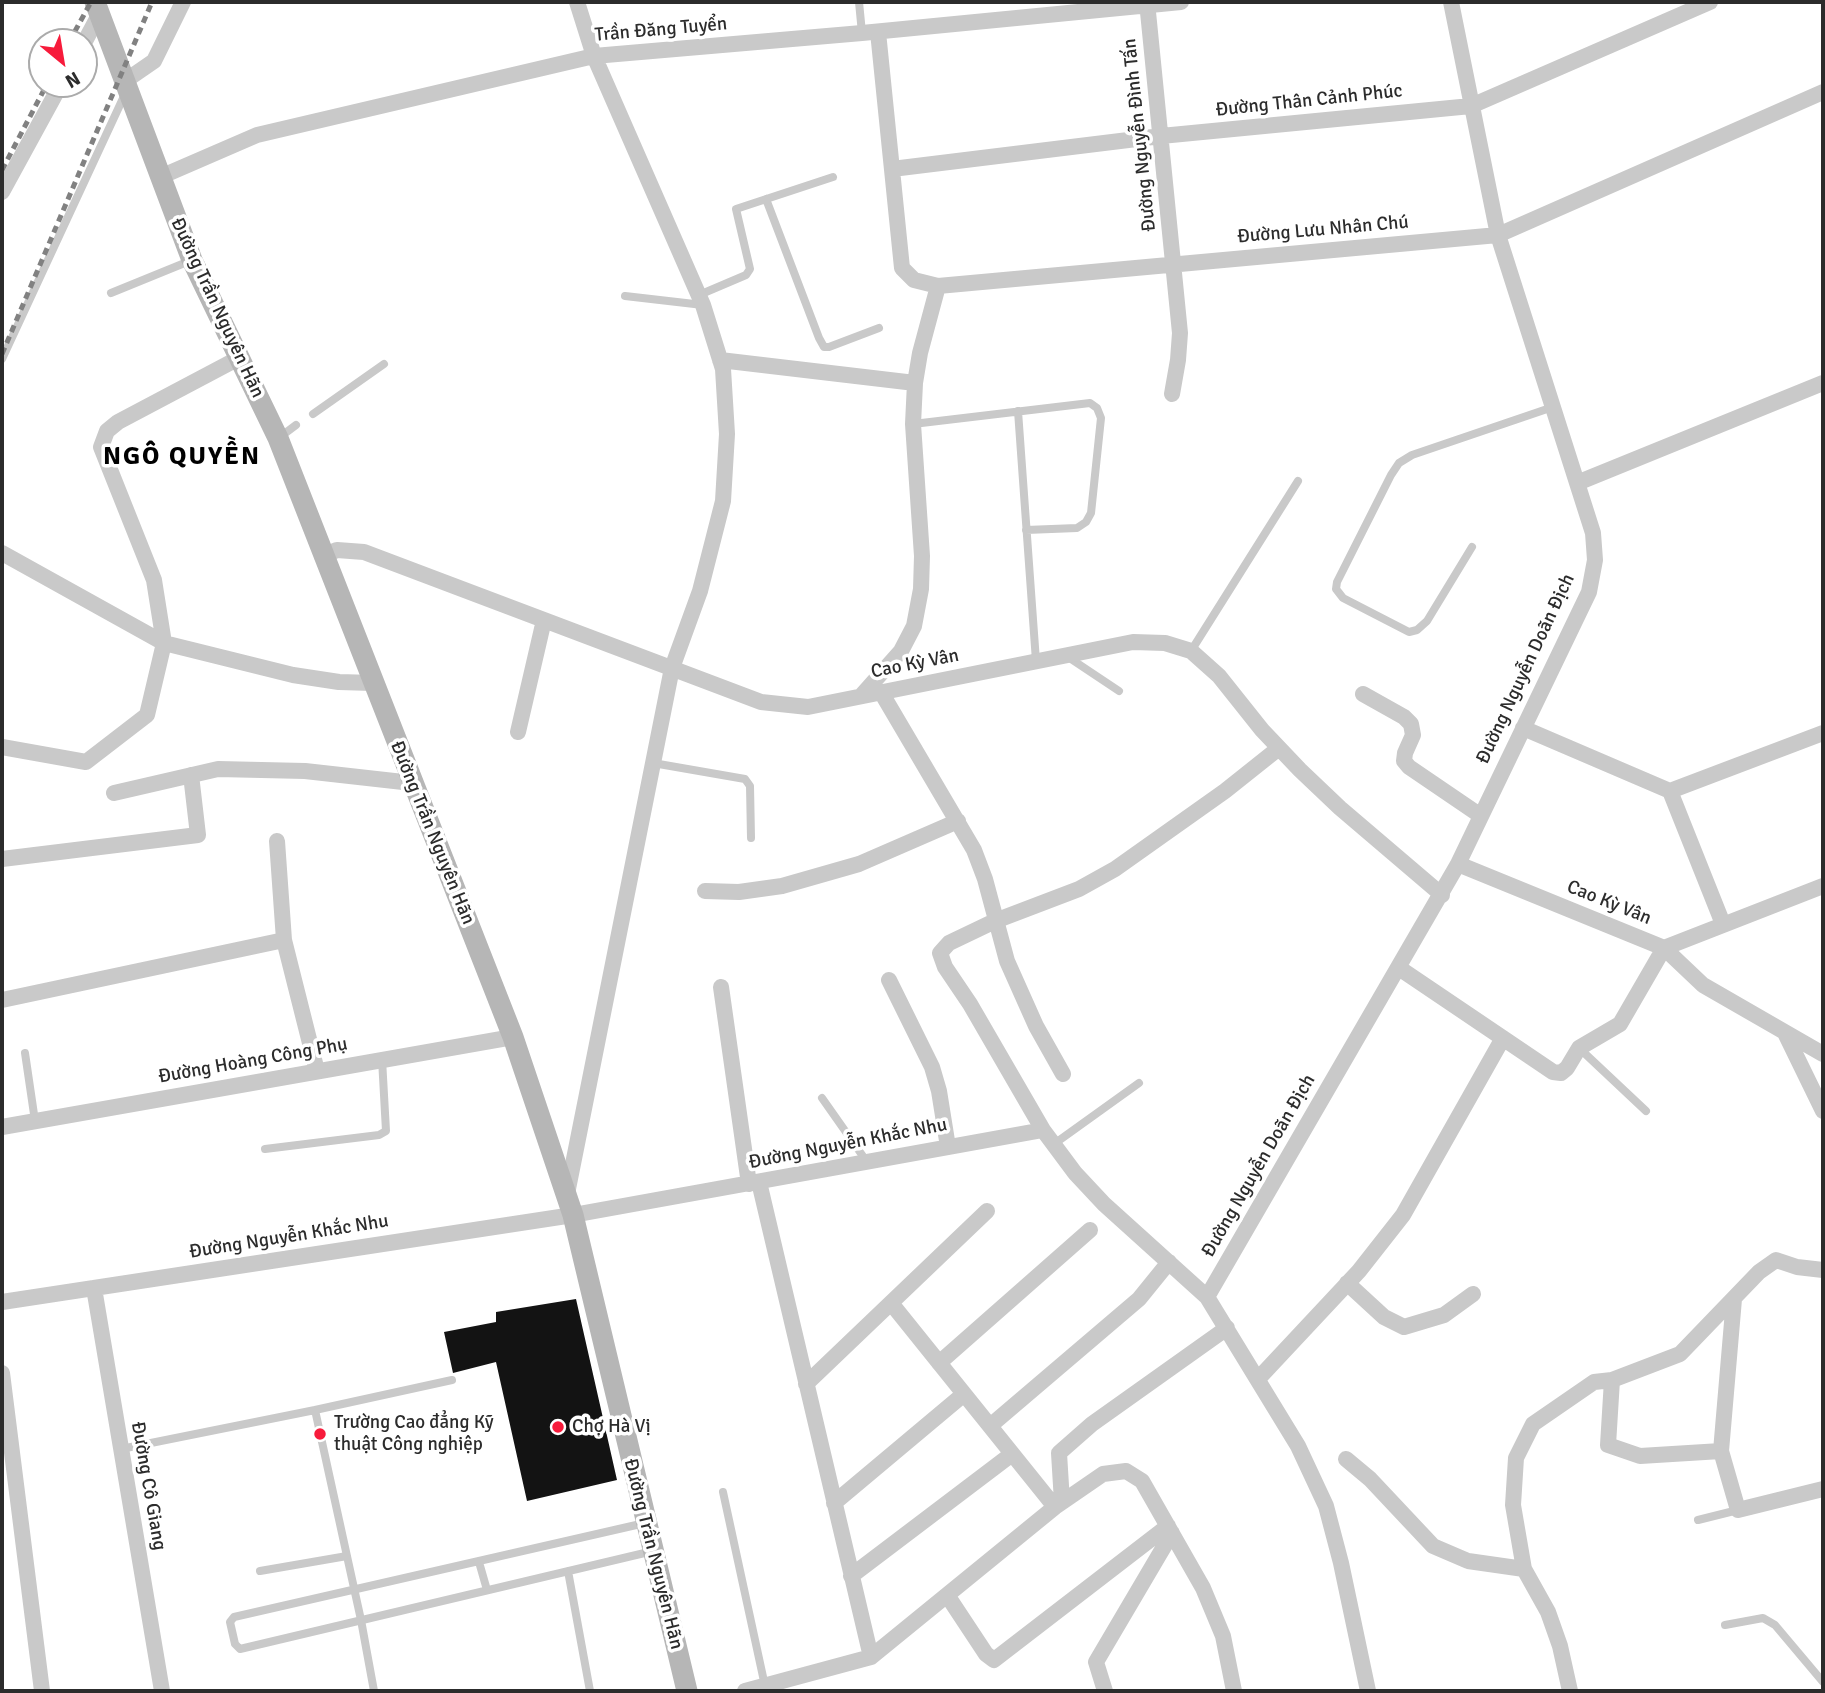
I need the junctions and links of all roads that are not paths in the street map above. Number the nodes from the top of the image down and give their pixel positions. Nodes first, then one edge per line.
1 (183, 2) edge
2 (577, 2) edge
3 (859, 2) edge
4 (1181, 2) edge
5 (1451, 2) edge
6 (1710, 2) edge
7 (1147, 3) edge
8 (97, 8) edge
9 (90, 28) edge
10 (870, 32) junction
11 (594, 56) junction
12 (126, 84) junction
13 (1823, 92) edge
14 (53, 98) edge
15 (1471, 106) junction
16 (1161, 136) junction
17 (892, 169) junction
18 (160, 177) junction
19 (833, 177) dead end
20 (2, 192) edge
21 (766, 199) junction
22 (1498, 235) junction
23 (192, 260) junction
24 (1173, 264) junction
25 (938, 286) junction
26 (111, 293) dead end
27 (625, 296) dead end
28 (701, 300) junction
29 (879, 328) dead end
30 (239, 358) junction
31 (2, 359) edge
32 (720, 360) junction
33 (384, 364) dead end
34 (915, 383) junction
35 (1823, 383) edge
36 (1172, 394) dead end
37 (1553, 407) junction
38 (1018, 411) junction
39 (313, 414) dead end
40 (913, 424) junction
41 (296, 425) dead end
42 (278, 438) junction
43 (1298, 481) dead end
44 (1577, 483) junction
45 (1026, 530) junction
46 (1472, 547) dead end
47 (2, 553) edge
48 (322, 556) junction
49 (544, 620) junction
50 (164, 643) junction
51 (1191, 651) junction
52 (1066, 655) junction
53 (1036, 661) junction
54 (672, 668) junction
55 (373, 683) junction
56 (1119, 691) dead end
57 (881, 692) junction
58 (1363, 694) dead end
59 (861, 696) junction
60 (1523, 728) junction
61 (518, 732) dead end
62 (1823, 733) edge
63 (2, 747) edge
64 (1279, 748) junction
65 (653, 763) junction
66 (191, 775) junction
67 (412, 783) junction
68 (1670, 791) junction
69 (114, 793) dead end
70 (1481, 816) junction
71 (958, 821) junction
72 (751, 838) dead end
73 (277, 841) dead end
74 (2, 859) edge
75 (1458, 864) junction
76 (1823, 886) edge
77 (705, 891) dead end
78 (1442, 895) junction
79 (995, 921) junction
80 (1723, 924) junction
81 (284, 940) junction
82 (1664, 948) junction
83 (1399, 968) junction
84 (889, 980) dead end
85 (721, 987) dead end
86 (2, 1000) edge
87 (1785, 1033) junction
88 (513, 1037) junction
89 (1503, 1038) junction
90 (1579, 1048) junction
91 (25, 1053) dead end
92 (1823, 1054) edge
93 (382, 1059) junction
94 (317, 1071) junction
95 (1063, 1074) dead end
96 (1139, 1083) dead end
97 (822, 1098) dead end
98 (1646, 1111) dead end
99 (1823, 1111) edge
100 (35, 1121) junction
101 (2, 1127) edge
102 (1042, 1129) junction
103 (1054, 1144) junction
104 (948, 1147) junction
105 (265, 1149) dead end
106 (867, 1162) junction
107 (754, 1183) junction
108 (567, 1194) junction
109 (987, 1211) dead end
110 (573, 1215) junction
111 (1090, 1230) dead end
112 (1169, 1262) junction
113 (1823, 1270) edge
114 (1347, 1283) junction
115 (94, 1288) junction
116 (1473, 1294) dead end
117 (1207, 1297) junction
118 (1734, 1300) junction
119 (2, 1302) edge
120 (891, 1303) junction
121 (1227, 1328) junction
122 (939, 1363) junction
123 (2, 1373) edge
124 (1258, 1379) junction
125 (452, 1380) dead end
126 (1612, 1380) junction
127 (807, 1384) junction
128 (964, 1394) junction
129 (315, 1410) junction
130 (990, 1426) junction
131 (121, 1449) junction
132 (1721, 1451) junction
133 (1012, 1454) junction
134 (1346, 1459) dead end
135 (1823, 1489) edge
136 (723, 1492) dead end
137 (834, 1503) junction
138 (1058, 1505) junction
139 (1738, 1510) junction
140 (1698, 1520) dead end
141 (645, 1523) junction
142 (1170, 1530) junction
143 (653, 1551) junction
144 (347, 1556) junction
145 (479, 1562) junction
146 (1524, 1569) junction
147 (260, 1571) dead end
148 (568, 1571) junction
149 (851, 1576) junction
150 (486, 1590) junction
151 (355, 1591) junction
152 (947, 1595) junction
153 (361, 1620) junction
154 (1725, 1625) dead end
155 (871, 1657) junction
156 (1823, 1682) edge
157 (765, 1686) junction
158 (42, 1691) edge
159 (162, 1691) edge
160 (374, 1691) edge
161 (590, 1691) edge
162 (687, 1691) edge
163 (745, 1691) edge
164 (1105, 1691) edge
165 (1234, 1691) edge
166 (1368, 1691) edge
167 (1570, 1691) edge

1 - 12 street
2 - 11 street
3 - 10 lane
4 - 7 street, Trần Đăng Tuyển
5 - 15 street, Đường Nguyễn Doãn Địch
6 - 15 street, Đường Thân Cảnh Phúc
7 - 10 street, Trần Đăng Tuyển
7 - 16 street, Đường Nguyễn Đình Tấn
8 - 9 street
8 - 12 street, Đường Trần Nguyên Hãn
10 - 11 street, Trần Đăng Tuyển
10 - 17 street, Đường Lưu Nhân Chú
11 - 18 street, Trần Đăng Tuyển
11 - 28 street
12 - 18 street, Đường Trần Nguyên Hãn
12 - 31 lane
13 - 22 street, Đường Lưu Nhân Chú
14 - 20 street
15 - 16 street, Đường Thân Cảnh Phúc
15 - 22 street, Đường Nguyễn Doãn Địch
16 - 17 street, Đường Thân Cảnh Phúc
16 - 24 street, Đường Nguyễn Đình Tấn
17 - 25 street, Đường Lưu Nhân Chú
18 - 23 street, Đường Trần Nguyên Hãn
19 - 21 lane
21 - 28 lane
21 - 29 lane
22 - 24 street, Đường Lưu Nhân Chú
22 - 37 street, Đường Nguyễn Doãn Địch
23 - 26 lane
23 - 30 street, Đường Trần Nguyên Hãn
24 - 25 street, Đường Lưu Nhân Chú
24 - 36 street, Đường Nguyễn Đình Tấn
25 - 34 street
27 - 28 lane
28 - 32 street
30 - 42 street, Đường Trần Nguyên Hãn
30 - 50 street
32 - 34 street
32 - 54 street
33 - 39 lane
34 - 40 street
35 - 44 street
37 - 44 street, Đường Nguyễn Doãn Địch
37 - 46 lane
38 - 40 lane
38 - 45 lane
38 - 45 lane
40 - 59 street
41 - 42 lane
42 - 48 street, Đường Trần Nguyên Hãn
43 - 51 lane
44 - 60 street, Đường Nguyễn Doãn Địch
45 - 53 lane
47 - 50 street
48 - 49 street, Cao Kỳ Vân
48 - 55 street, Đường Trần Nguyên Hãn
49 - 54 street, Cao Kỳ Vân
49 - 61 street
50 - 55 street
50 - 63 street
51 - 52 street, Cao Kỳ Vân
51 - 64 street, Cao Kỳ Vân
52 - 53 street, Cao Kỳ Vân
52 - 56 lane
53 - 57 street, Cao Kỳ Vân
54 - 59 street, Cao Kỳ Vân
54 - 65 street
55 - 67 street, Đường Trần Nguyên Hãn
57 - 59 street, Cao Kỳ Vân
57 - 71 street
58 - 70 street
60 - 68 street
60 - 70 street, Đường Nguyễn Doãn Địch
62 - 68 street
64 - 78 street, Cao Kỳ Vân
64 - 79 street
65 - 72 lane
65 - 108 street
66 - 67 street
66 - 69 street
66 - 74 street
67 - 88 street, Đường Trần Nguyên Hãn
68 - 80 street
70 - 75 street, Đường Nguyễn Doãn Địch
71 - 77 street
71 - 79 street
73 - 81 street
75 - 78 street, Đường Nguyễn Doãn Địch
75 - 82 street, Cao Kỳ Vân
76 - 80 street, Cao Kỳ Vân
78 - 83 street, Đường Nguyễn Doãn Địch
79 - 95 street
79 - 102 street
80 - 82 street, Cao Kỳ Vân
81 - 86 street
81 - 94 street
82 - 87 street
82 - 90 street
83 - 89 street
83 - 117 street, Đường Nguyễn Doãn Địch
84 - 104 street
85 - 107 street
87 - 92 street
87 - 99 street
88 - 93 street, Đường Hoàng Công Phụ
88 - 108 street, Đường Trần Nguyên Hãn
89 - 90 street
89 - 114 street
90 - 98 lane
91 - 100 lane
93 - 94 street, Đường Hoàng Công Phụ
93 - 105 lane
94 - 100 street, Đường Hoàng Công Phụ
96 - 103 lane
97 - 106 lane
100 - 101 street, Đường Hoàng Công Phụ
102 - 103 street
102 - 104 street, Đường Nguyễn Khắc Nhu
103 - 112 street
104 - 106 street, Đường Nguyễn Khắc Nhu
106 - 107 street, Đường Nguyễn Khắc Nhu
107 - 110 street, Đường Nguyễn Khắc Nhu
107 - 127 street
108 - 110 street, Đường Trần Nguyên Hãn
109 - 120 street
110 - 115 street, Đường Nguyễn Khắc Nhu
110 - 141 street, Đường Trần Nguyên Hãn
111 - 122 street
112 - 117 street
112 - 130 street
113 - 118 street
114 - 116 street
114 - 124 street
115 - 119 street, Đường Nguyễn Khắc Nhu
115 - 131 street, Đường Cô Giang
117 - 121 street
118 - 126 street
118 - 132 street
120 - 122 street
120 - 127 street
121 - 124 street
121 - 138 street
122 - 128 street
123 - 158 street
124 - 166 street
125 - 129 lane
126 - 132 street
126 - 146 street
127 - 137 street
128 - 130 street
128 - 137 street
129 - 131 lane
129 - 144 lane
130 - 133 street
131 - 159 street, Đường Cô Giang
132 - 139 street
133 - 138 street
133 - 149 street
134 - 146 street
135 - 139 street
136 - 157 lane
137 - 149 street
138 - 142 street
138 - 152 street
139 - 140 lane
141 - 143 street, Đường Trần Nguyên Hãn
141 - 145 lane
142 - 152 street
142 - 164 street
142 - 165 street
143 - 148 lane
143 - 162 street, Đường Trần Nguyên Hãn
144 - 147 lane
144 - 151 lane
145 - 150 lane
145 - 151 lane
146 - 167 street
148 - 150 lane
148 - 161 lane
149 - 155 street
150 - 153 lane
151 - 153 lane
151 - 153 lane
152 - 155 street
153 - 160 lane
154 - 156 lane
155 - 157 street
157 - 163 street

